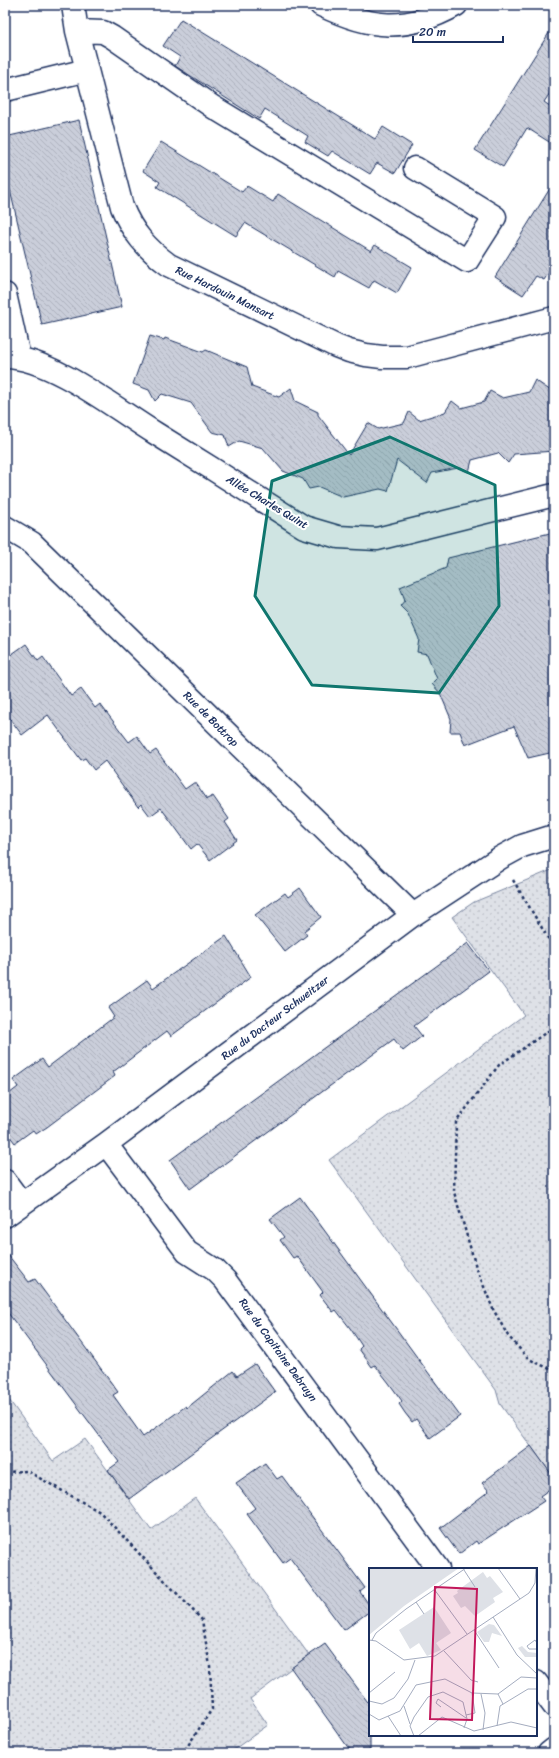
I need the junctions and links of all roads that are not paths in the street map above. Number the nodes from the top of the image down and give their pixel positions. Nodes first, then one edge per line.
1 (73, 5) edge
2 (321, 5) edge
3 (456, 5) edge
4 (77, 31) junction
5 (87, 70) junction
6 (5, 90) edge
7 (414, 168) dead end
8 (5, 294) edge
9 (554, 318) edge
10 (12, 357) edge
11 (554, 495) edge
12 (5, 527) edge
13 (554, 836) edge
14 (413, 915) junction
15 (106, 1144) junction
16 (5, 1181) edge
17 (13, 1210) edge
18 (437, 1568) edge
19 (537, 1683) edge
20 (554, 1706) edge
21 (554, 1749) edge
22 (549, 1753) edge

1 - 4 street, Rue Hardouin Mansart
2 - 3 street
4 - 5 street, Rue Hardouin Mansart
4 - 7 street
5 - 6 street
5 - 9 street, Rue Hardouin Mansart
8 - 10 street
10 - 11 street, Allée Charles Quint
12 - 14 street, Rue de Bottrop
13 - 14 street, Rue du Docteur Schweitzer
14 - 15 street, Rue du Docteur Schweitzer
15 - 17 street, Rue du Docteur Schweitzer
15 - 18 street, Rue du Capitaine Debruyn
16 - 17 street
19 - 20 street
21 - 22 street

